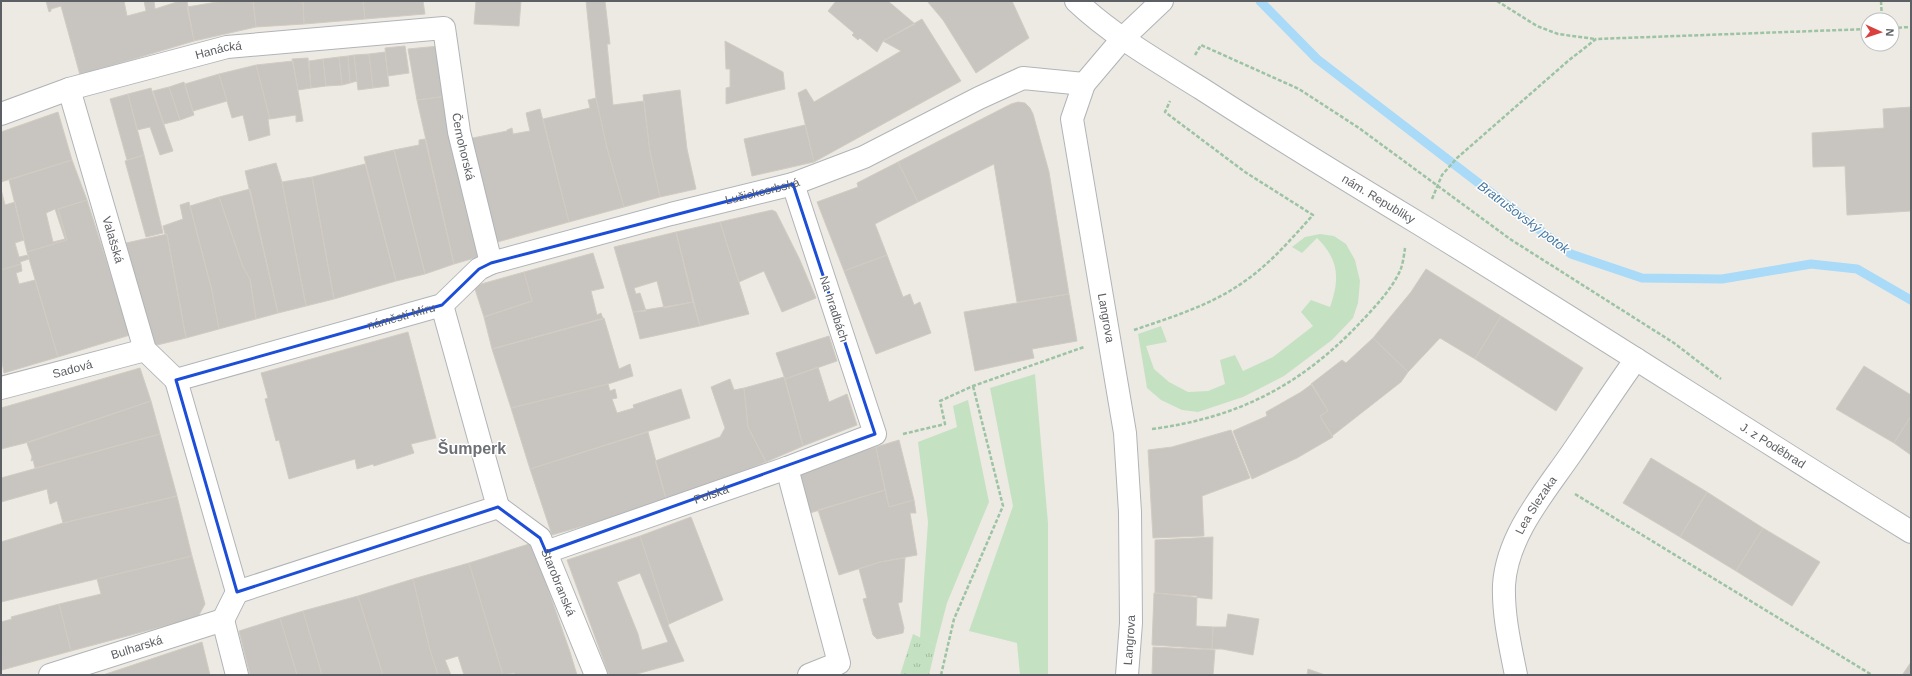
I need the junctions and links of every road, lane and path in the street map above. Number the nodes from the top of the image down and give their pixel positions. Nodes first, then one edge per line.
1 (1076, 1) edge
2 (1162, 1) edge
3 (1497, 1) edge
4 (1882, 1) edge
5 (1882, 12) edge
6 (1911, 27) edge
7 (444, 28) joint
8 (1900, 28) edge
9 (1860, 29) edge
10 (1123, 38) junction
11 (1596, 39) junction
12 (1182, 77) junction
13 (1084, 84) junction
14 (69, 89) junction
15 (1, 114) edge
16 (1442, 175) dead end
17 (793, 184) junction
18 (1418, 224) junction
19 (491, 263) junction
20 (442, 305) junction
21 (1110, 338) junction
22 (145, 350) junction
23 (1636, 358) junction
24 (1722, 379) dead end
25 (176, 380) junction
26 (973, 386) junction
27 (1, 388) edge
28 (1125, 432) junction
29 (874, 434) joint
30 (903, 435) dead end
31 (787, 468) junction
32 (1570, 491) dead end
33 (498, 507) junction
34 (1911, 532) edge
35 (546, 552) junction
36 (237, 592) junction
37 (222, 620) junction
38 (50, 675) edge
39 (237, 675) edge
40 (596, 675) edge
41 (809, 675) edge
42 (941, 675) edge
43 (1126, 675) edge
44 (1516, 675) edge
45 (1872, 675) edge

1 - 10 street
2 - 10 street, Langrova
3 - 11 path
4 - 5 path
6 - 8 path
7 - 14 street, Hanácká
7 - 19 street, Černohorská
9 - 11 path
10 - 12 street, nám. Republiky
10 - 13 street, Langrova
11 - 16 path
12 - 18 street, nám. Republiky
12 - 21 path
12 - 24 path
13 - 17 street, Lužickosrbská
13 - 21 street, Langrova
14 - 15 street, Hanácká
14 - 22 street, Valašská
17 - 19 street, Lužickosrbská
17 - 29 street, Na hradbách
18 - 23 street, nám. Republiky
18 - 28 path
19 - 20 street, Lužickosrbská
20 - 25 street, náměstí Míru
20 - 33 street, náměstí Míru
21 - 26 path
21 - 28 street, Langrova
22 - 25 street, Valašská
22 - 27 street, Sadová
23 - 34 street, J. z Poděbrad
23 - 44 street, Lea Slezaka
25 - 36 street
26 - 30 path
26 - 42 path
28 - 43 street, Langrova
29 - 31 street, Polská
31 - 35 street, Polská
31 - 41 street
32 - 45 path
33 - 35 street, Starobranská
33 - 36 street
35 - 40 street, Starobranská
36 - 37 street
37 - 38 street, Bulharská
37 - 39 street

